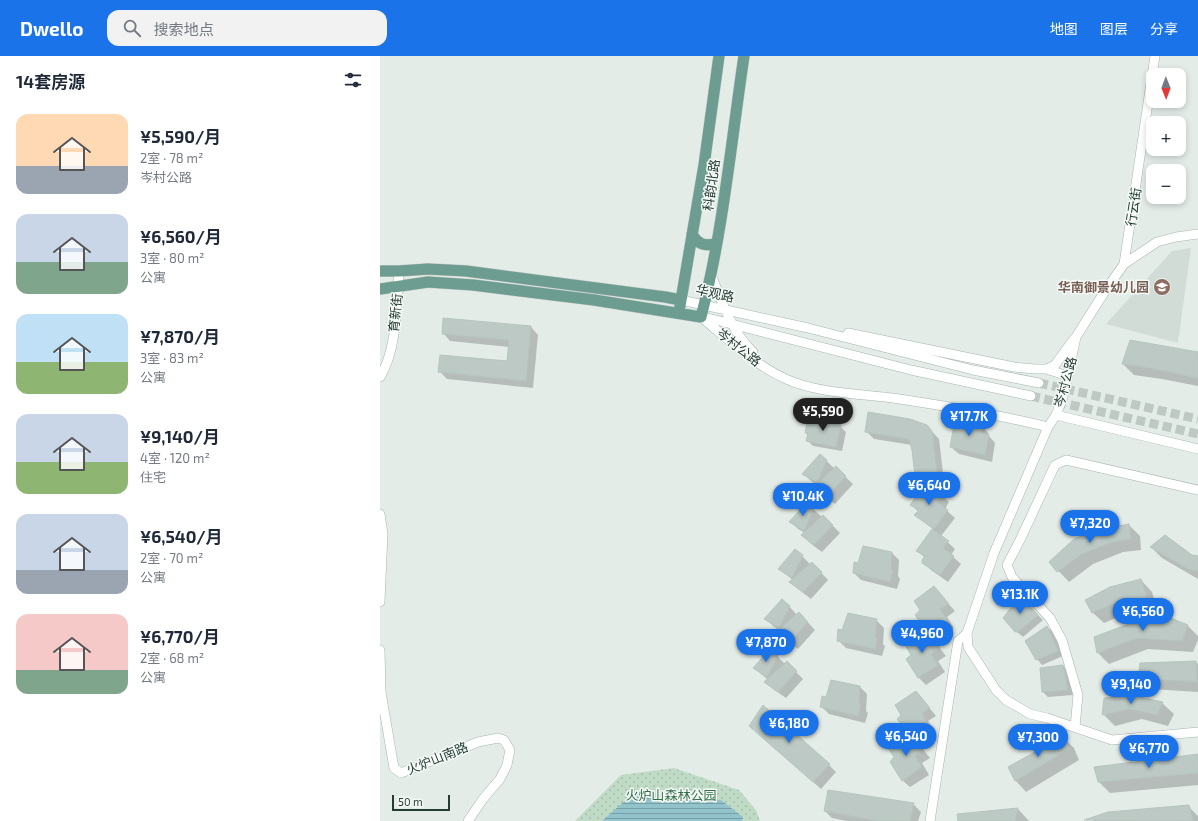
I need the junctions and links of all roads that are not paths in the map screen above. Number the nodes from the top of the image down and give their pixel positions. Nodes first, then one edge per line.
1 (719, 56) edge
2 (744, 56) edge
3 (1155, 56) edge
4 (692, 234) junction
5 (1198, 234) edge
6 (716, 244) junction
7 (1124, 264) junction
8 (380, 271) edge
9 (399, 271) junction
10 (711, 274) junction
11 (398, 287) junction
12 (380, 289) edge
13 (681, 300) junction
14 (704, 305) junction
15 (725, 310) junction
16 (679, 313) junction
17 (701, 317) junction
18 (734, 325) junction
19 (798, 326) junction
20 (1076, 336) junction
21 (1046, 369) junction
22 (1068, 376) junction
23 (380, 377) edge
24 (1039, 383) tunnel mouth
25 (801, 384) junction
26 (1031, 396) tunnel mouth
27 (1056, 415) junction
28 (1048, 427) junction
29 (1198, 449) edge
30 (1198, 490) edge
31 (380, 514) edge
32 (380, 602) edge
33 (967, 633) junction
34 (380, 650) edge
35 (1075, 727) junction
36 (1198, 732) edge
37 (468, 821) edge
38 (930, 821) edge

1 - 4 main road, 科韵北路
2 - 6 main road, 科韵北路
3 - 7 street, 行云街
4 - 6 main road
4 - 13 main road, 科韵北路
5 - 7 street, 岑村公路
6 - 10 main road, 科韵北路
7 - 20 street, 岑村公路
8 - 9 main road, 华观路
9 - 11 street, 育新街
9 - 13 main road, 华观路
10 - 14 main road, 科韵北路
10 - 15 street
11 - 12 main road, 华观路
11 - 16 main road, 华观路
11 - 23 street, 育新街
13 - 14 street, 华观路
13 - 16 main road, 科韵北路
14 - 15 street, 华观路
14 - 17 main road, 科韵北路
15 - 18 street
15 - 19 street, 华观路
16 - 17 main road, 华观路
17 - 18 street, 华观路
17 - 25 street, 岑村公路
18 - 25 street
18 - 26 street, 华观路
19 - 21 street
19 - 24 street, 华观路
20 - 21 street
20 - 22 street, 岑村公路
21 - 22 street
22 - 27 street, 岑村公路
25 - 28 street, 岑村公路
27 - 28 street, 岑村公路
27 - 29 street
28 - 33 street
30 - 35 street
31 - 32 street
33 - 35 street
33 - 38 street
34 - 37 street, 火炉山南路
35 - 36 street

